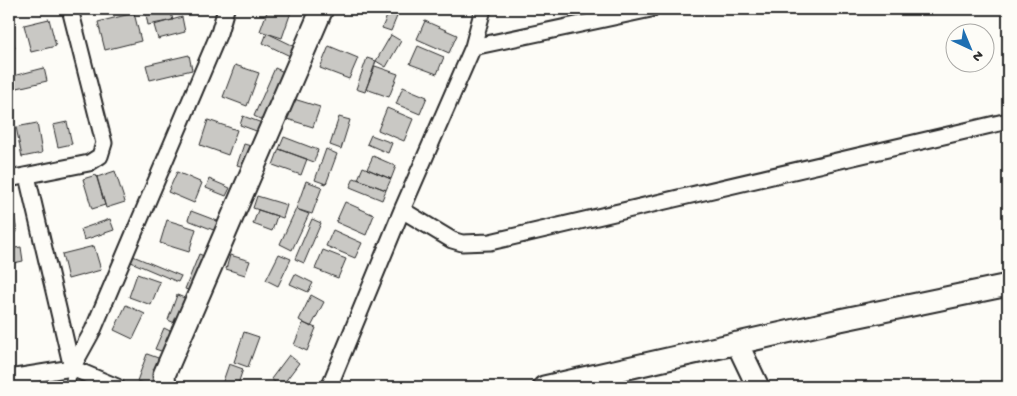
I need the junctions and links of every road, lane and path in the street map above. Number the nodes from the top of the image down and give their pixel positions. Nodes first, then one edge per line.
1 (70, 9) edge
2 (226, 9) edge
3 (322, 9) edge
4 (483, 9) edge
5 (651, 9) edge
6 (473, 47) junction
7 (1008, 121) edge
8 (27, 176) junction
9 (9, 179) edge
10 (402, 210) junction
11 (1008, 286) edge
12 (737, 343) junction
13 (72, 368) junction
14 (9, 378) edge
15 (70, 387) edge
16 (117, 387) edge
17 (165, 387) edge
18 (328, 387) edge
19 (544, 387) edge
20 (758, 387) edge

1 - 8 street
2 - 13 street
3 - 17 street
4 - 6 street
5 - 6 street
6 - 10 street
7 - 10 street
8 - 9 street
8 - 13 street
10 - 18 street
11 - 12 street
12 - 19 street
12 - 20 street
13 - 14 street
13 - 15 lane
13 - 16 street

